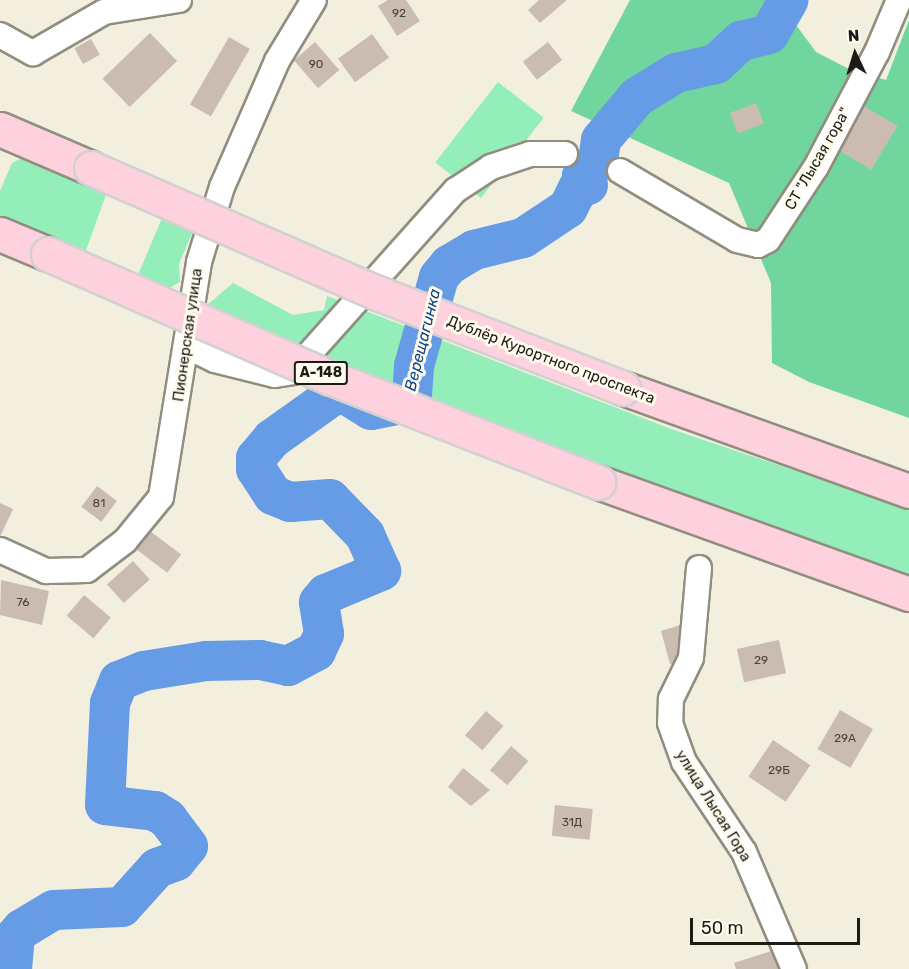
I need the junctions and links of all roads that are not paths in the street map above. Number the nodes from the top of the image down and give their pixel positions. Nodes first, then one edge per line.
1 (179, 0) edge
2 (314, 0) edge
3 (899, 0) edge
4 (0, 35) edge
5 (0, 129) edge
6 (565, 154) dead end
7 (620, 171) dead end
8 (0, 234) edge
9 (186, 346) junction
10 (909, 491) edge
11 (0, 550) edge
12 (699, 568) dead end
13 (909, 594) edge
14 (794, 969) edge

1 - 4 street
2 - 9 street, Пионерская улица
3 - 7 street, СТ "Лысая гора"
5 - 10 main road, Дублёр Курортного проспекта, bridge
6 - 9 street
8 - 13 main road, А-148, bridge
9 - 11 street, Пионерская улица
12 - 14 street, улица Лысая Гора

